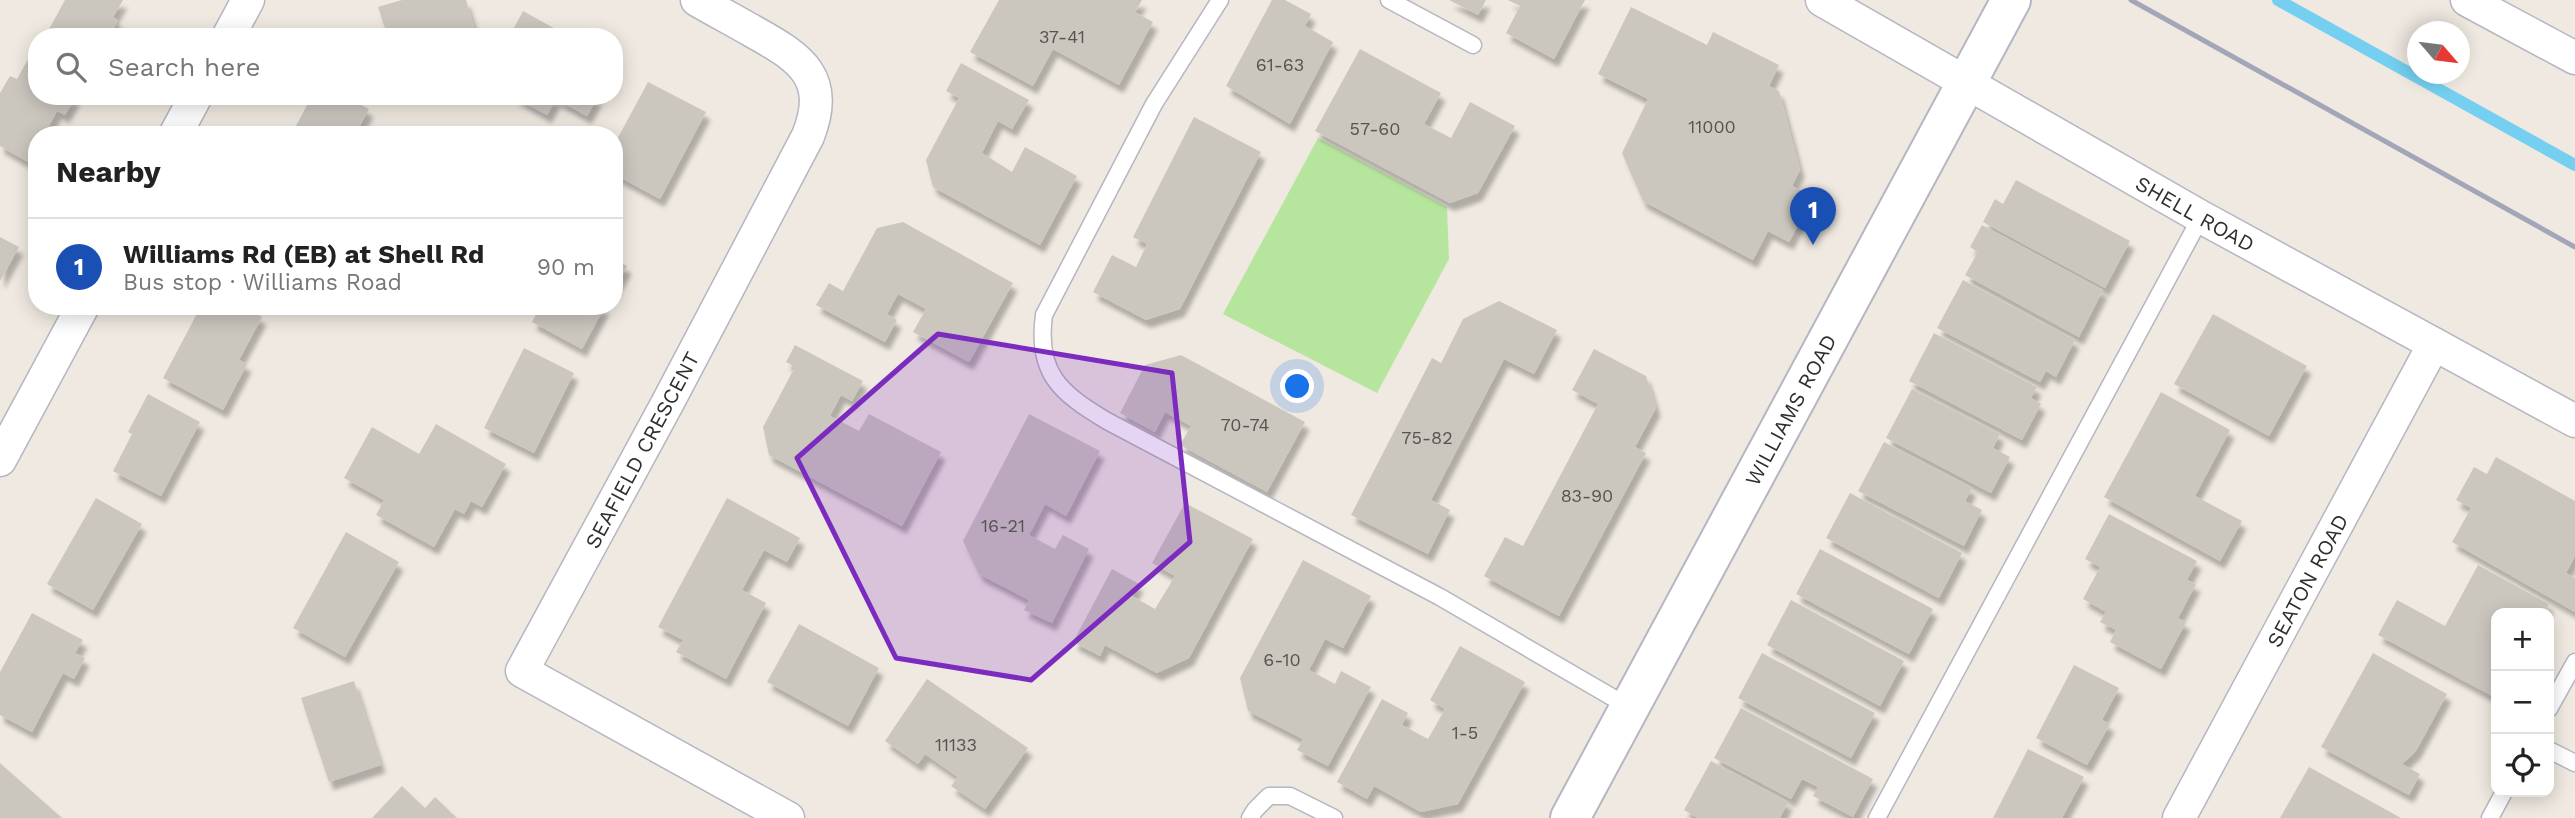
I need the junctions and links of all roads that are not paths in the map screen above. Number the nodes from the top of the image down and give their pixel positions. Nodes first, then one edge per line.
1 (248, 0) edge
2 (697, 0) edge
3 (1220, 0) edge
4 (1389, 0) edge
5 (1822, 0) edge
6 (2011, 0) edge
7 (2468, 0) edge
8 (233, 28) edge
9 (1473, 44) dead end
10 (2575, 58) edge
11 (1967, 82) junction
12 (191, 105) edge
13 (180, 126) edge
14 (2201, 217) junction
15 (78, 315) edge
16 (2434, 344) junction
17 (2575, 421) edge
18 (0, 460) edge
19 (2575, 662) edge
20 (2554, 700) edge
21 (1629, 707) junction
22 (2554, 752) edge
23 (2575, 763) edge
24 (2501, 797) edge
25 (788, 818) edge
26 (1250, 818) edge
27 (1334, 818) edge
28 (1570, 818) edge
29 (1877, 818) edge
30 (2179, 818) edge
31 (2490, 818) edge

1 - 8 street
2 - 25 street, SEAFIELD CRESCENT
3 - 21 lane
4 - 9 lane
5 - 11 street, SHELL ROAD
6 - 11 street, WILLIAMS ROAD
7 - 10 street
11 - 14 street, SHELL ROAD
11 - 21 street, WILLIAMS ROAD
12 - 13 street
14 - 16 street, SHELL ROAD
14 - 29 lane
15 - 18 street
16 - 17 street, SHELL ROAD
16 - 30 street, SEATON ROAD
19 - 20 lane
21 - 28 street, WILLIAMS ROAD
22 - 23 lane
24 - 31 lane
26 - 27 lane

